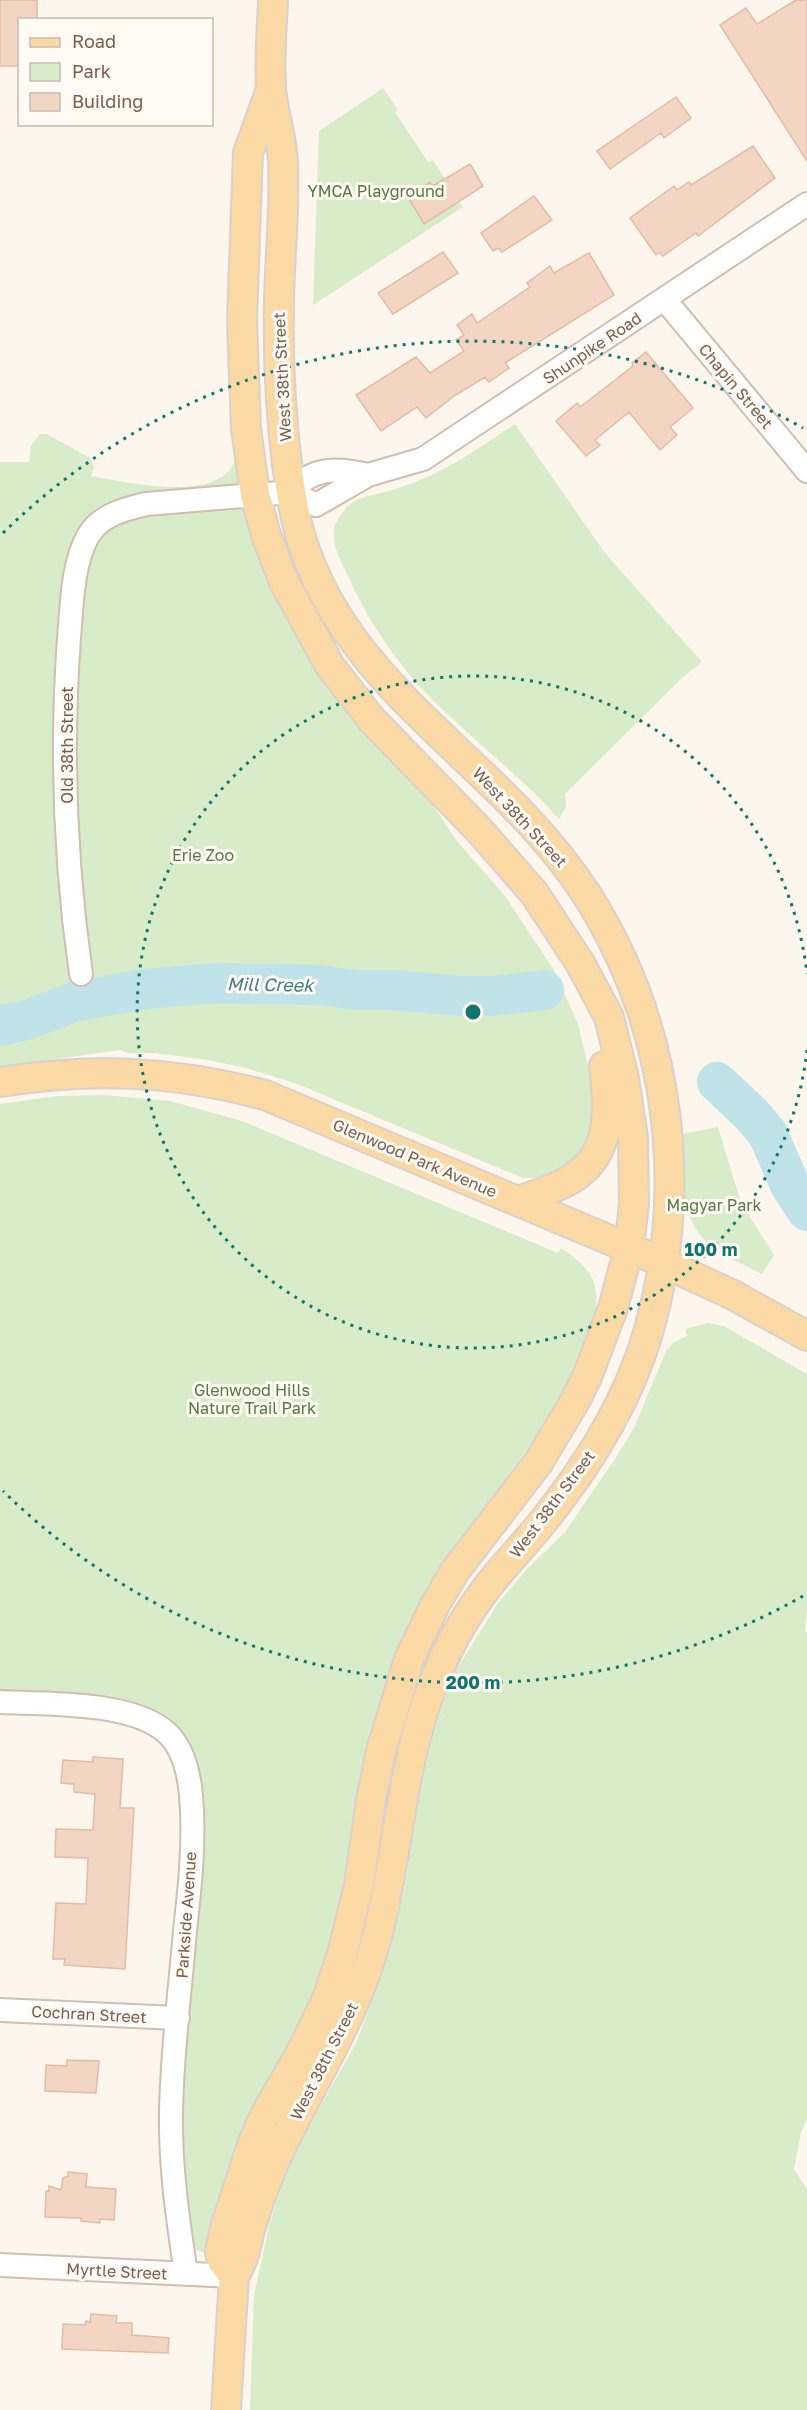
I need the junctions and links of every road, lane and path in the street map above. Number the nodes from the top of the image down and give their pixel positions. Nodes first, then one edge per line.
1 (273, 0) edge
2 (271, 90) junction
3 (807, 204) edge
4 (665, 300) junction
5 (807, 471) edge
6 (291, 492) junction
7 (255, 494) junction
8 (574, 954) junction
9 (81, 974) dead end
10 (0, 1082) edge
11 (518, 1201) junction
12 (629, 1248) junction
13 (662, 1262) junction
14 (807, 1336) edge
15 (0, 1702) edge
16 (0, 2010) edge
17 (178, 2018) junction
18 (0, 2265) edge
19 (186, 2274) junction
20 (234, 2276) junction
21 (226, 2410) edge

1 - 2 main road, West 38th Street
2 - 6 main road, West 38th Street
2 - 7 main road, West 38th Street
3 - 4 street, Shunpike Road
4 - 5 street, Chapin Street
4 - 6 street, Shunpike Road
6 - 7 street
6 - 13 main road, West 38th Street
7 - 8 main road, West 38th Street
7 - 9 street, Old 38th Street
8 - 11 main road
8 - 12 main road, West 38th Street
10 - 11 main road, Glenwood Park Avenue
11 - 12 main road, Glenwood Park Avenue
12 - 13 main road, Glenwood Park Avenue
12 - 20 main road, West 38th Street
13 - 14 main road, Glenwood Park Avenue
13 - 20 main road, West 38th Street
15 - 17 street, Parkside Avenue
16 - 17 street, Cochran Street
17 - 19 street, Parkside Avenue
18 - 19 street, Myrtle Street
19 - 20 street, Myrtle Street
20 - 21 main road, West 38th Street

